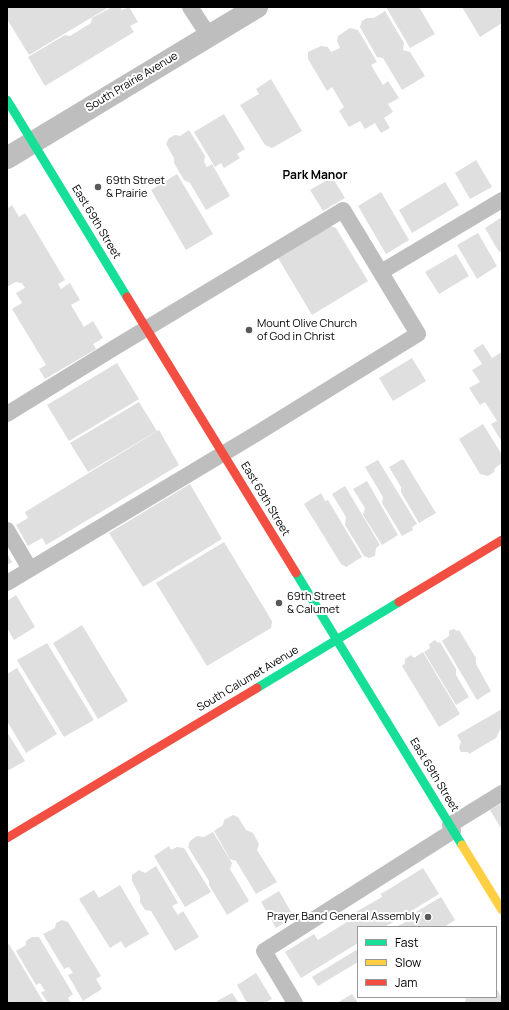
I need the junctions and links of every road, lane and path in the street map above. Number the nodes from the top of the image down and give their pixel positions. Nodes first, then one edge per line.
1 (190, 7) edge
2 (258, 7) edge
3 (209, 36) junction
4 (7, 100) edge
5 (33, 142) junction
6 (7, 158) edge
7 (502, 200) edge
8 (381, 272) junction
9 (146, 328) junction
10 (7, 414) edge
11 (223, 453) junction
12 (7, 530) edge
13 (502, 540) edge
14 (30, 569) junction
15 (7, 583) edge
16 (337, 640) junction
17 (502, 793) edge
18 (452, 828) junction
19 (7, 838) edge
20 (502, 910) edge
21 (295, 1003) edge

1 - 3 lane
2 - 3 street, South Prairie Avenue
3 - 5 street, South Prairie Avenue
4 - 5 street, East 69th Street
5 - 6 street, South Prairie Avenue
5 - 9 street, East 69th Street
7 - 8 lane
8 - 9 lane
8 - 11 lane
9 - 10 lane
9 - 11 street, East 69th Street
11 - 14 lane
11 - 16 street, East 69th Street
12 - 14 lane
13 - 16 street, South Calumet Avenue
14 - 15 lane
16 - 18 street, East 69th Street
16 - 19 street, South Calumet Avenue
17 - 18 lane
18 - 20 street, East 69th Street
18 - 21 lane

